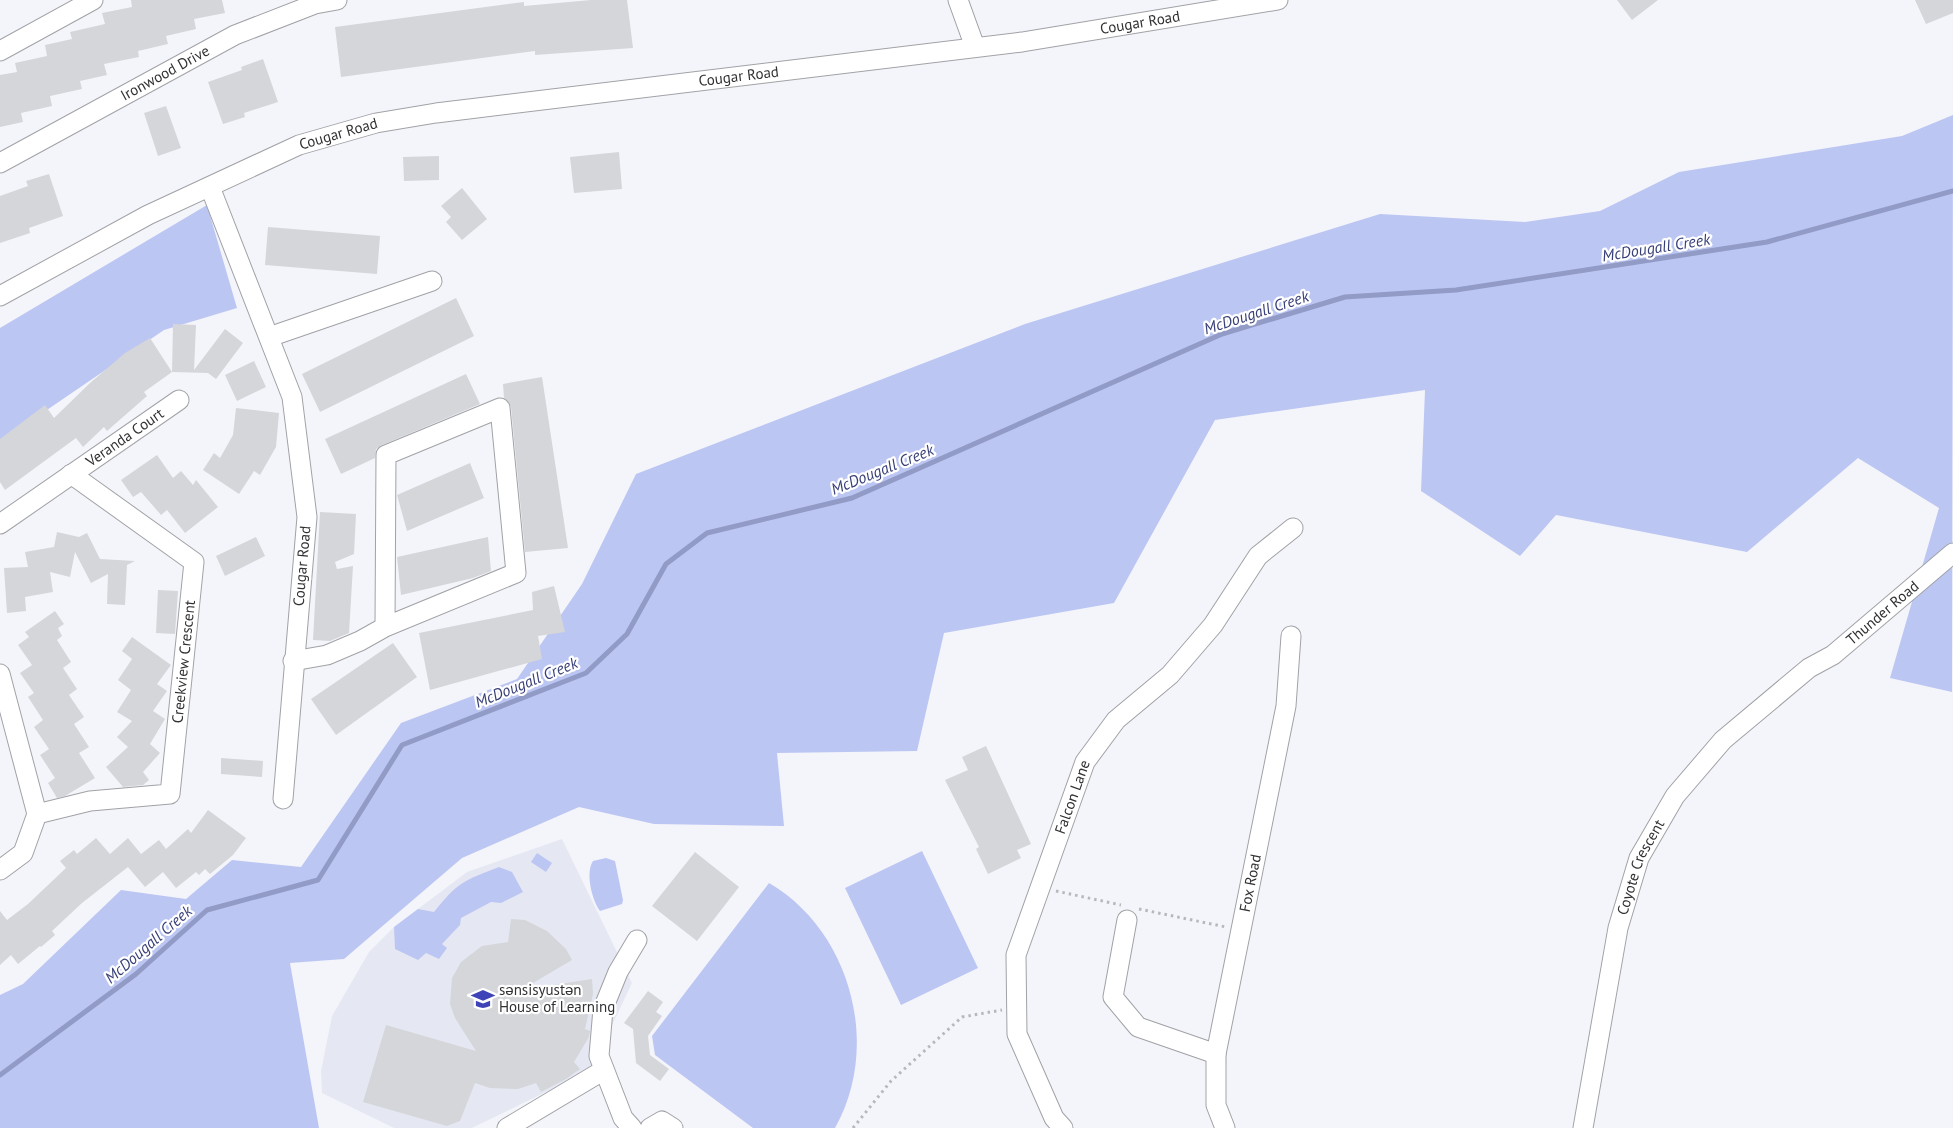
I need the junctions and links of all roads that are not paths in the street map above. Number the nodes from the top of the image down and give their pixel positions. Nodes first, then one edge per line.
1 (93, 0) edge
2 (337, 0) edge
3 (958, 0) edge
4 (1278, 0) edge
5 (72, 6) edge
6 (975, 47) junction
7 (0, 51) edge
8 (0, 163) edge
9 (210, 186) junction
10 (432, 281) dead end
11 (0, 296) edge
12 (269, 338) junction
13 (179, 400) dead end
14 (71, 474) junction
15 (0, 524) edge
16 (1293, 528) dead end
17 (1953, 553) edge
18 (385, 627) junction
19 (1291, 636) dead end
20 (293, 660) junction
21 (1809, 668) joint
22 (0, 674) edge
23 (283, 798) dead end
24 (36, 814) junction
25 (0, 870) edge
26 (1127, 920) dead end
27 (637, 940) dead end
28 (1216, 1054) junction
29 (604, 1070) junction
30 (507, 1128) edge
31 (632, 1128) edge
32 (650, 1128) edge
33 (673, 1128) edge
34 (1062, 1128) edge
35 (1225, 1128) edge
36 (1583, 1128) edge

1 - 5 street
2 - 8 street, Ironwood Drive
3 - 6 street
4 - 6 street, Cougar Road
5 - 7 street
6 - 9 street, Cougar Road
9 - 11 street, Cougar Road
9 - 12 street, Cougar Road
10 - 12 street
12 - 20 street, Cougar Road
13 - 14 street, Veranda Court
14 - 15 street
14 - 24 street, Creekview Crescent
16 - 34 street, Falcon Lane
17 - 21 street, Thunder Road
18 - 18 street
18 - 20 street
19 - 28 street, Fox Road
20 - 23 street, Cougar Road
21 - 36 street, Coyote Crescent
22 - 24 street
24 - 25 street
26 - 28 street
27 - 29 street
28 - 35 street, Fox Road
29 - 30 street
29 - 31 street
32 - 33 street

